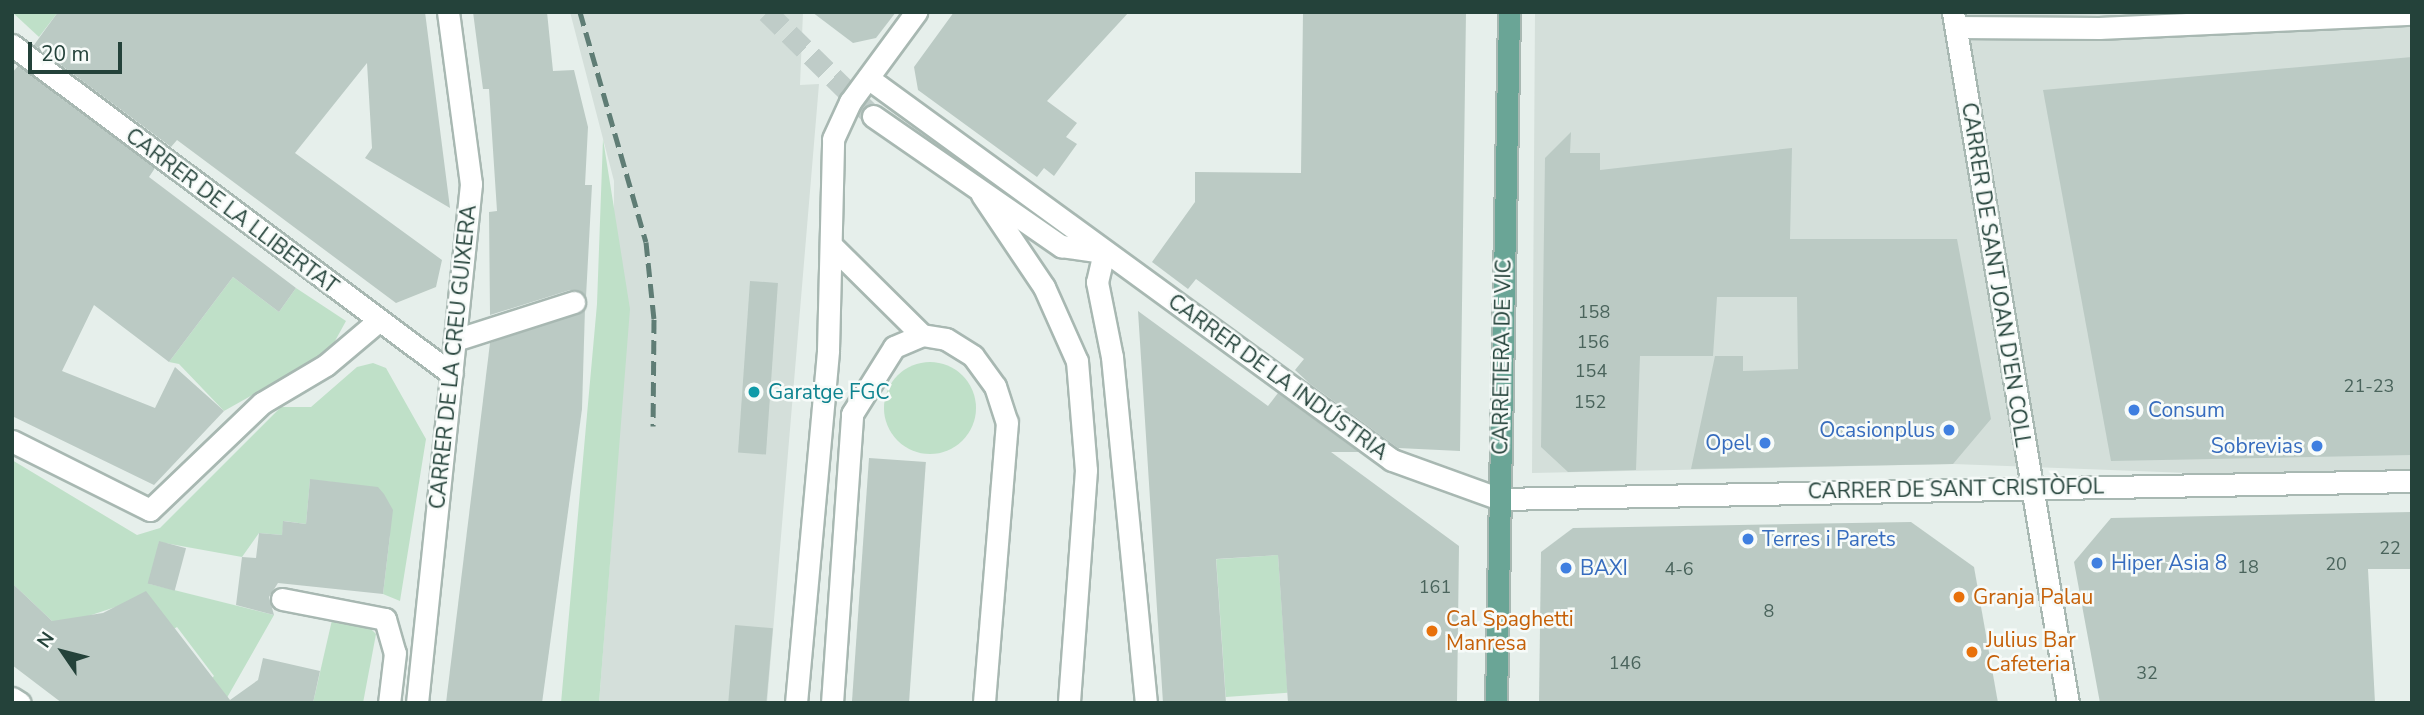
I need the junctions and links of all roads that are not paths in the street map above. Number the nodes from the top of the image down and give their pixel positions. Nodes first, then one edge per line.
1 (448, 12) edge
2 (916, 12) edge
3 (1509, 12) edge
4 (2132, 12) edge
5 (2412, 14) edge
6 (1954, 20) edge
7 (2099, 28) junction
8 (12, 45) edge
9 (868, 78) junction
10 (873, 116) tunnel mouth
11 (982, 195) junction
12 (834, 247) junction
13 (1104, 252) junction
14 (574, 302) dead end
15 (378, 321) junction
16 (922, 335) junction
17 (455, 340) junction
18 (452, 374) junction
19 (12, 441) edge
20 (2412, 481) edge
21 (2032, 487) junction
22 (1500, 499) junction
23 (282, 599) dead end
24 (12, 698) edge
25 (20, 703) edge
26 (389, 703) edge
27 (417, 703) edge
28 (796, 703) edge
29 (832, 703) edge
30 (984, 703) edge
31 (1069, 703) edge
32 (1146, 703) edge
33 (1496, 703) edge
34 (2068, 703) edge

1 - 17 street, CARRER DE LA CREU GUIXERA
2 - 9 street
3 - 22 main road, CARRETERA DE VIC
4 - 7 street
5 - 7 street
6 - 7 street
6 - 21 street, CARRER DE SANT JOAN D'EN COLL
8 - 15 street, CARRER DE LA LLIBERTAT
9 - 12 street
9 - 13 street, CARRER DE LA INDÚSTRIA
10 - 11 street, CARRER DE LA INDÚSTRIA
11 - 13 street, CARRER DE LA INDÚSTRIA
11 - 31 street
12 - 16 street
12 - 28 street
13 - 22 street, CARRER DE LA INDÚSTRIA
13 - 32 street
14 - 17 street
15 - 18 street, CARRER DE LA LLIBERTAT
15 - 19 street
16 - 29 street
16 - 30 street
17 - 18 street, CARRER DE LA CREU GUIXERA
18 - 27 street, CARRER DE LA CREU GUIXERA
20 - 21 street, CARRER DE SANT CRISTÒFOL
21 - 22 street, CARRER DE SANT CRISTÒFOL
21 - 34 street, CARRER DE SANT JOAN D'EN COLL
22 - 33 main road, CARRETERA DE VIC
23 - 26 street
24 - 25 street

